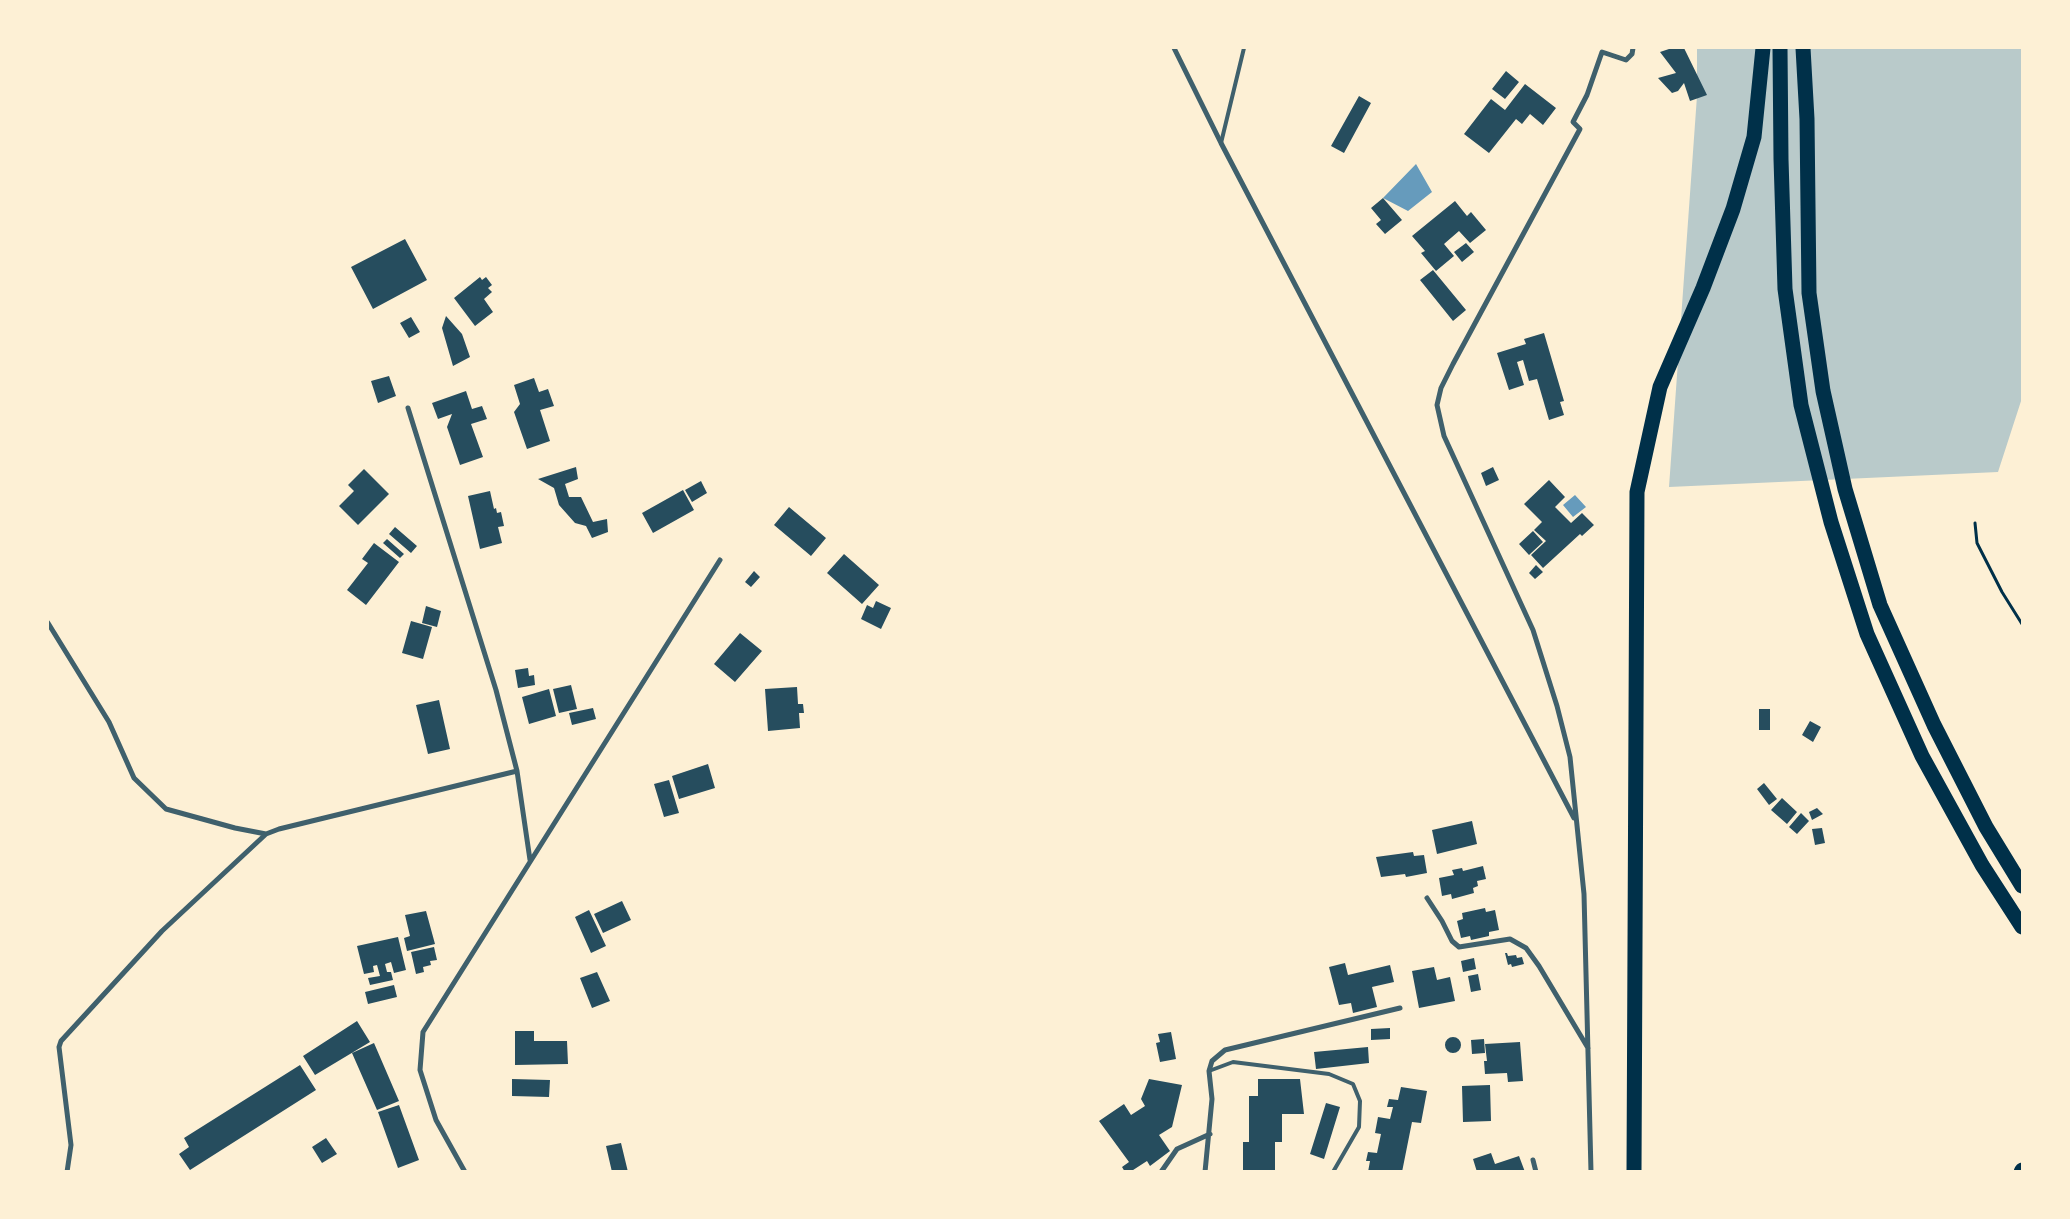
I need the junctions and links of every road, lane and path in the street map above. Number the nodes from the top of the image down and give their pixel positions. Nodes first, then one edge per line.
1 (1174, 48) edge
2 (1244, 48) edge
3 (1633, 48) edge
4 (1763, 48) edge
5 (1780, 48) edge
6 (1803, 48) edge
7 (1221, 143) junction
8 (408, 408) dead end
9 (1975, 523) dead end
10 (720, 560) dead end
11 (48, 623) edge
12 (2022, 624) edge
13 (517, 771) junction
14 (1576, 821) junction
15 (266, 834) junction
16 (530, 861) junction
17 (2022, 886) edge
18 (1428, 898) dead end
19 (2022, 927) edge
20 (1400, 1008) dead end
21 (1588, 1049) junction
22 (1209, 1071) junction
23 (1210, 1134) junction
24 (1533, 1160) dead end
25 (67, 1172) edge
26 (465, 1172) edge
27 (1161, 1172) edge
28 (1205, 1172) edge
29 (1333, 1172) edge
30 (1536, 1172) edge
31 (1592, 1172) edge
32 (1634, 1172) edge

1 - 7 street
2 - 7 lane
3 - 14 street
4 - 32 highway
5 - 19 highway
6 - 17 highway
7 - 14 street
8 - 13 street
9 - 12 path
10 - 16 street
11 - 15 street
13 - 15 street
13 - 16 street
14 - 21 street
15 - 25 street
16 - 26 street
18 - 21 street
20 - 22 street
21 - 31 street
22 - 23 street
22 - 29 lane
23 - 27 street
23 - 28 street
24 - 30 street

